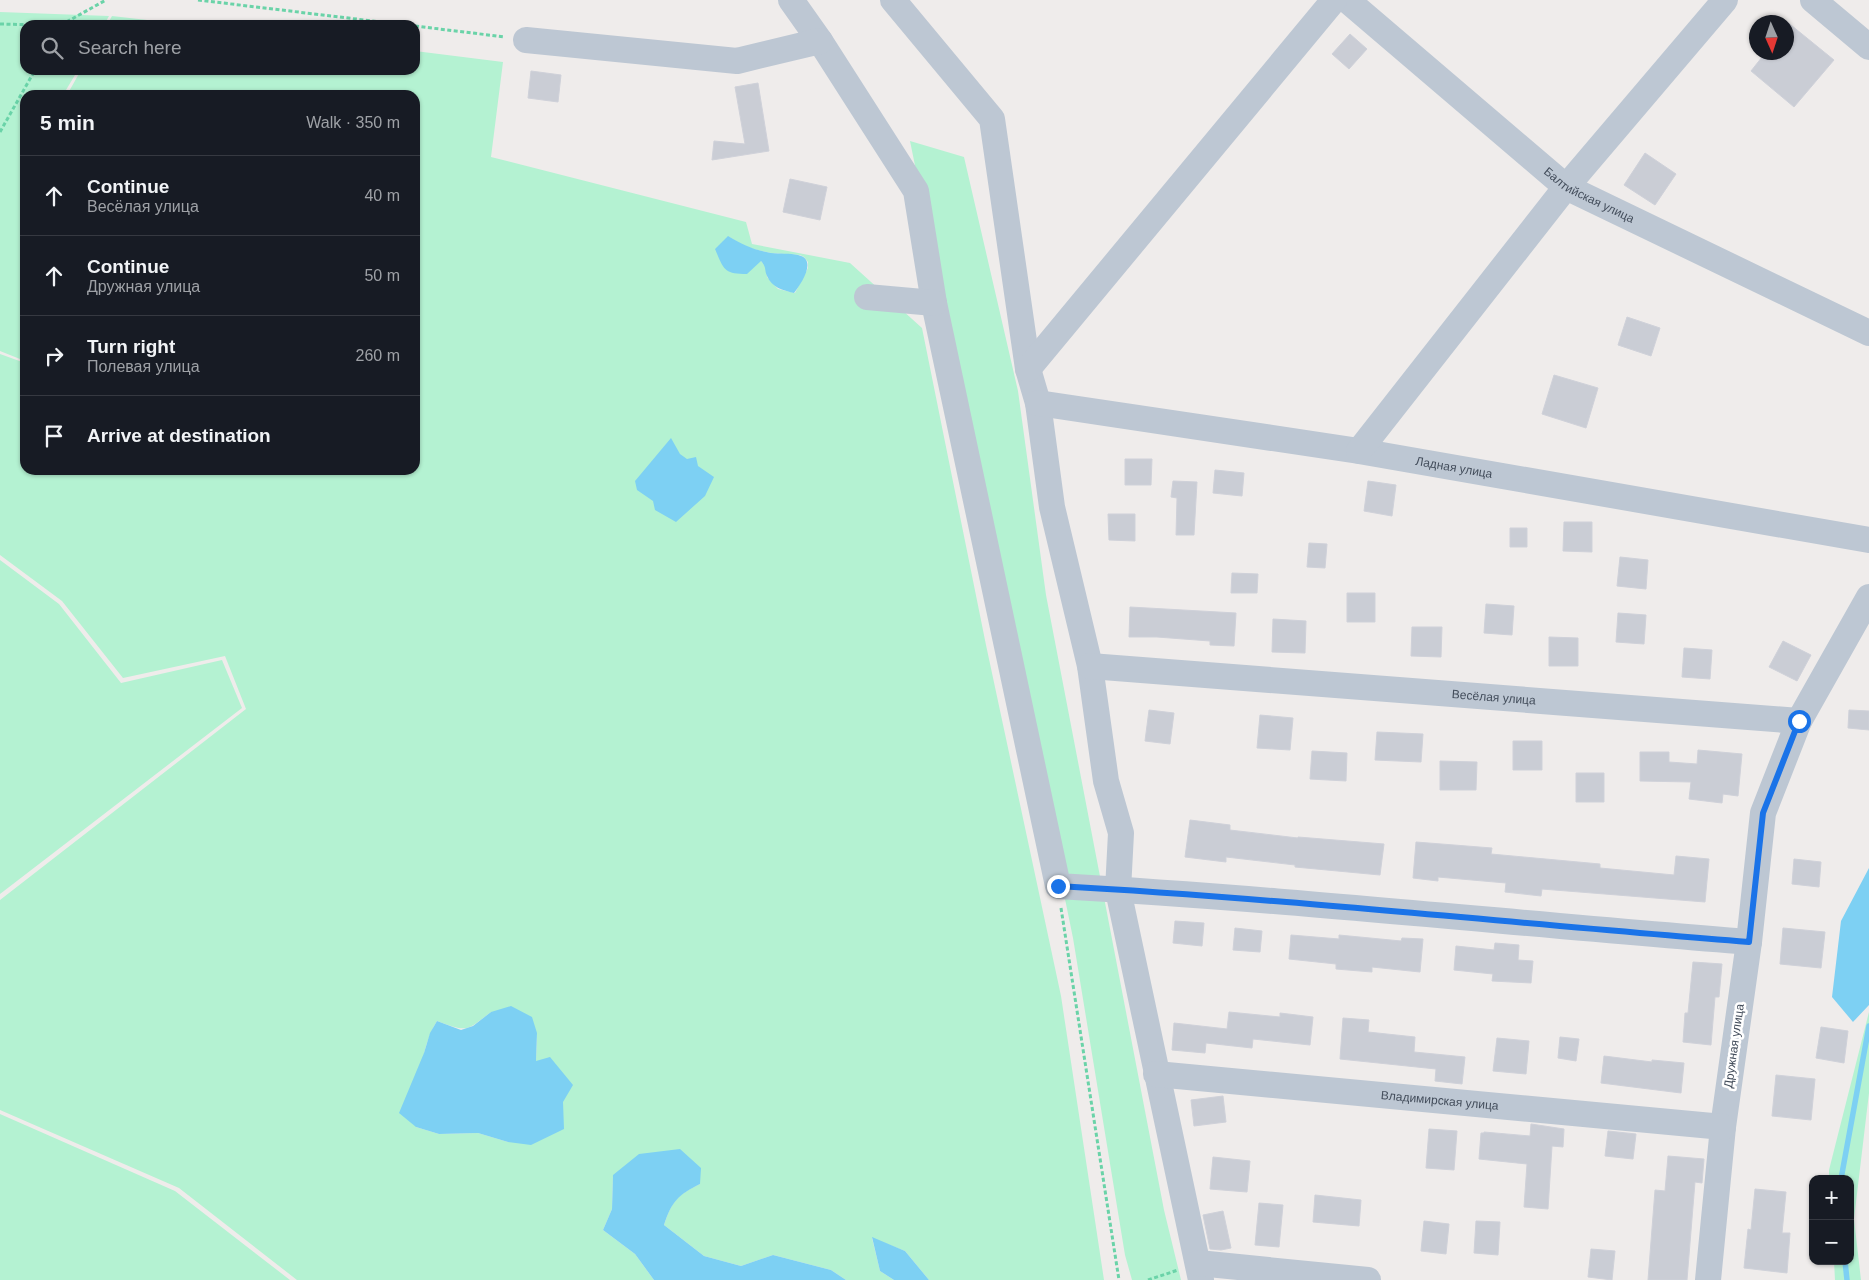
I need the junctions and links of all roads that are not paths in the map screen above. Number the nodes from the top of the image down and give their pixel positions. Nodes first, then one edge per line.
1 (791, 0) edge
2 (893, 0) edge
3 (1334, 0) edge
4 (1347, 0) edge
5 (1725, 0) edge
6 (1813, 0) edge
7 (526, 40) road end
8 (820, 41) junction
9 (1869, 47) edge
10 (1566, 187) junction
11 (867, 297) dead end
12 (934, 302) junction
13 (1869, 333) edge
14 (1028, 369) junction
15 (1038, 403) junction
16 (1359, 451) junction
17 (1869, 540) edge
18 (1869, 597) edge
19 (1090, 666) junction
20 (1799, 721) junction
21 (1118, 890) junction
22 (1749, 942) junction
23 (1156, 1074) junction
24 (1723, 1127) junction
25 (1200, 1272) edge
26 (1368, 1280) edge
27 (1708, 1280) edge

1 - 8 street
2 - 14 street
3 - 14 street
4 - 10 street, Балтийская улица
5 - 10 street
6 - 9 street
7 - 8 street
8 - 12 street
10 - 13 street, Балтийская улица
10 - 16 street
11 - 12 street
12 - 21 street
14 - 15 street
15 - 16 street, Ладная улица
15 - 19 street
16 - 17 street, Ладная улица
18 - 20 street
19 - 20 street, Весёлая улица
19 - 21 street
20 - 22 street, Дружная улица
21 - 22 street
21 - 23 street
22 - 24 street, Дружная улица
23 - 24 street, Владимирская улица
23 - 25 street
24 - 27 street, Дружная улица
25 - 26 street

